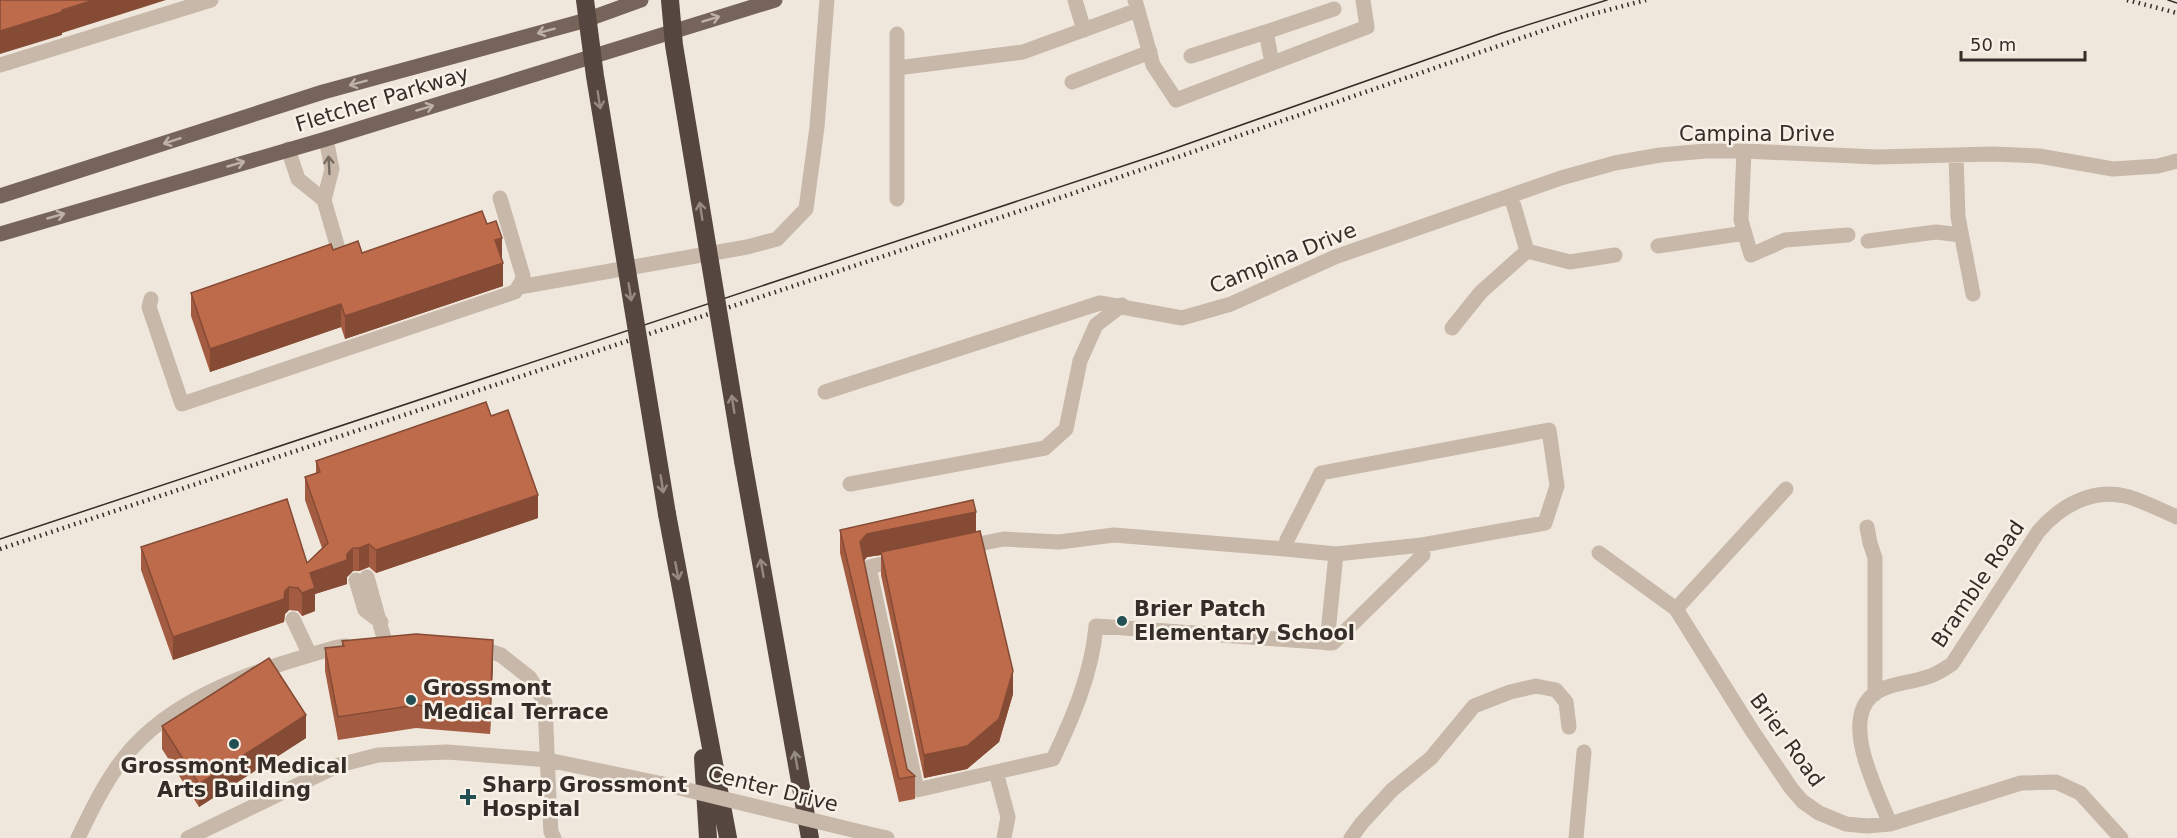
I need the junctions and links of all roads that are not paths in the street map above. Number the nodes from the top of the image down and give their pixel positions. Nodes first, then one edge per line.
1 (212, 0) edge
2 (585, 0) edge
3 (641, 0) edge
4 (670, 0) edge
5 (775, 0) edge
6 (827, 0) edge
7 (1075, 0) edge
8 (1363, 0) edge
9 (1137, 5) edge
10 (1334, 9) dead end
11 (1084, 30) junction
12 (1266, 32) junction
13 (897, 34) dead end
14 (1150, 52) junction
15 (1191, 56) dead end
16 (1272, 63) junction
17 (0, 65) edge
18 (897, 68) junction
19 (1072, 82) dead end
20 (326, 139) junction
21 (288, 149) junction
22 (1744, 151) junction
23 (1956, 156) junction
24 (2177, 161) edge
25 (0, 196) edge
26 (1511, 196) junction
27 (500, 198) dead end
28 (897, 199) dead end
29 (324, 200) junction
30 (1745, 233) junction
31 (0, 234) edge
32 (1848, 235) dead end
33 (1961, 235) junction
34 (1868, 240) dead end
35 (338, 245) dead end
36 (1658, 246) dead end
37 (1527, 251) junction
38 (1615, 255) dead end
39 (519, 287) junction
40 (1973, 294) dead end
41 (151, 299) dead end
42 (1122, 305) junction
43 (1452, 328) dead end
44 (825, 392) dead end
45 (850, 484) dead end
46 (1786, 489) dead end
47 (2177, 517) edge
48 (1867, 527) dead end
49 (1422, 545) junction
50 (952, 549) edge
51 (1286, 549) junction
52 (1599, 553) dead end
53 (1336, 554) junction
54 (915, 557) edge
55 (366, 577) dead end
56 (1676, 609) junction
57 (293, 619) dead end
58 (402, 640) edge
59 (455, 641) edge
60 (375, 643) junction
61 (1327, 643) junction
62 (310, 655) junction
63 (698, 681) junction
64 (1875, 694) junction
65 (1569, 727) dead end
66 (1584, 752) dead end
67 (548, 760) junction
68 (996, 772) junction
69 (1890, 824) junction
70 (553, 835) edge
71 (78, 838) edge
72 (188, 838) edge
73 (708, 838) edge
74 (728, 838) edge
75 (810, 838) edge
76 (887, 838) edge
77 (1004, 838) edge
78 (1351, 838) edge
79 (1576, 838) edge
80 (2121, 838) edge

1 - 17 street
2 -> 63 highway, bridge
3 -> 25 main road, Fletcher Parkway
75 -> 4 highway, bridge
20 -> 5 main road, Fletcher Parkway
6 - 39 street
7 - 11 street
8 - 16 street
9 - 11 street
9 - 14 street
10 - 12 street
11 - 18 street
12 - 15 street
12 - 16 street
13 - 18 street
14 - 16 street
14 - 19 street
18 - 28 street
20 - 21 main road, Fletcher Parkway
29 -> 20 street
21 - 29 street
31 -> 21 main road, Fletcher Parkway
22 - 23 street, Campina Drive
22 - 26 street, Campina Drive
22 - 30 street
23 - 24 street, Campina Drive
23 - 33 street
26 - 37 street
26 - 42 street, Campina Drive
27 - 39 street
29 - 35 street
30 - 32 street
30 - 36 street
33 - 34 street
33 - 40 street
37 - 38 street
37 - 43 street
39 - 41 street
42 - 44 street
42 - 45 street
46 - 56 street
47 - 64 street, Bramble Road
48 - 64 street
49 - 51 street
49 - 53 street
49 - 61 street
50 - 51 street
51 - 53 street
52 - 56 street, Brier Road
53 - 61 street
54 - 68 street
55 - 60 street
56 - 69 street, Brier Road
57 - 62 street
58 - 60 street
59 - 67 street
60 - 62 street
61 - 68 street
62 - 71 street
63 - 73 highway
63 - 74 highway
64 - 69 street
65 - 78 street
66 - 79 street
67 - 70 street
67 - 72 street, Center Drive
67 - 76 street, Center Drive, bridge
68 - 77 street
69 - 80 street, Brier Road

